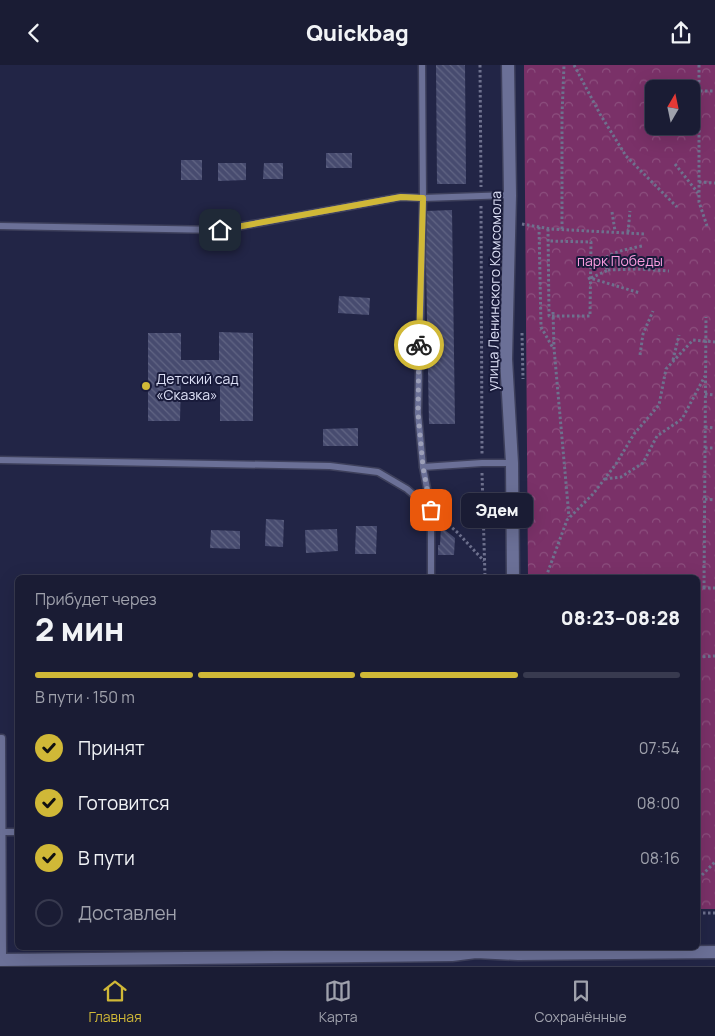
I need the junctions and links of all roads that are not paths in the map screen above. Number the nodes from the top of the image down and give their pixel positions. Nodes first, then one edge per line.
1 (422, 65) edge
2 (508, 65) edge
3 (510, 195) junction
4 (423, 198) junction
5 (0, 227) edge
6 (0, 460) edge
7 (512, 463) junction
8 (423, 467) junction
9 (431, 510) junction
10 (431, 575) edge
11 (513, 575) edge
12 (0, 738) edge
13 (1, 765) edge
14 (3, 832) junction
15 (15, 832) edge
16 (221, 952) edge
17 (715, 952) edge
18 (518, 956) edge
19 (2, 960) edge
20 (24, 963) edge

1 - 4 lane
2 - 3 street, улица Ленинского Комсомола
3 - 4 lane
3 - 7 street, улица Ленинского Комсомола
4 - 5 lane
4 - 8 lane
6 - 9 lane
7 - 8 lane
7 - 11 street, улица Ленинского Комсомола
8 - 9 lane
9 - 10 lane
12 - 13 lane
13 - 14 lane
14 - 15 lane
14 - 19 lane
16 - 18 street
16 - 20 street
17 - 18 street
19 - 20 street

